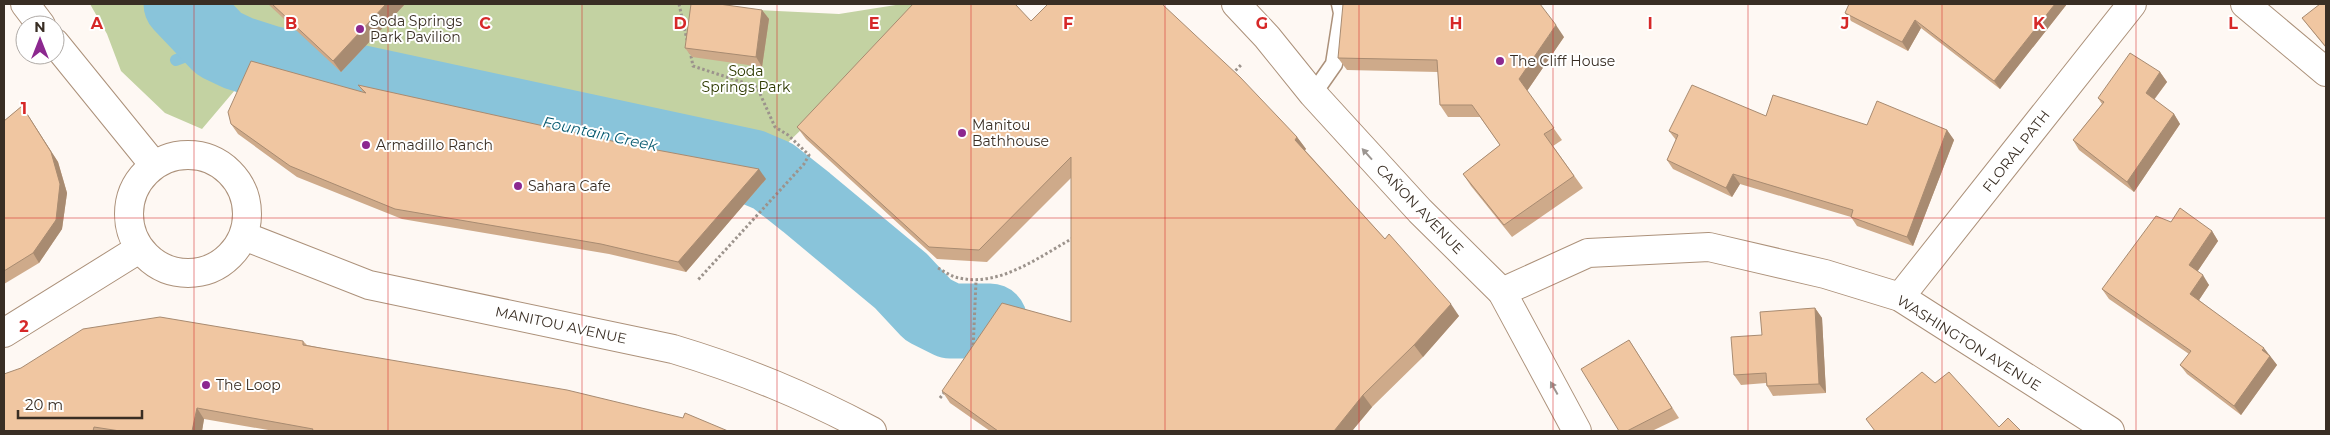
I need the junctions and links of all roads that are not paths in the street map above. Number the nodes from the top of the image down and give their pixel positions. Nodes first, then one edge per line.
1 (25, 4) edge
2 (1236, 4) edge
3 (1340, 4) edge
4 (2132, 4) edge
5 (2245, 4) edge
6 (33, 15) edge
7 (65, 55) edge
8 (2326, 72) edge
9 (1312, 94) junction
10 (154, 165) junction
11 (244, 236) junction
12 (139, 249) junction
13 (1502, 292) junction
14 (1900, 297) junction
15 (4, 333) edge
16 (872, 431) edge
17 (1578, 431) edge
18 (2110, 431) edge

1 - 6 street
2 - 9 street, CAÑON AVENUE
3 - 9 lane
4 - 14 street, FLORAL PATH
5 - 8 street
7 - 10 street
13 -> 9 street, CAÑON AVENUE
10 - 11 street
10 - 12 street
11 - 12 street
11 - 16 street, MANITOU AVENUE
12 - 15 street
13 - 14 street, WASHINGTON AVENUE
17 -> 13 street, CAÑON AVENUE
14 - 18 street, WASHINGTON AVENUE

